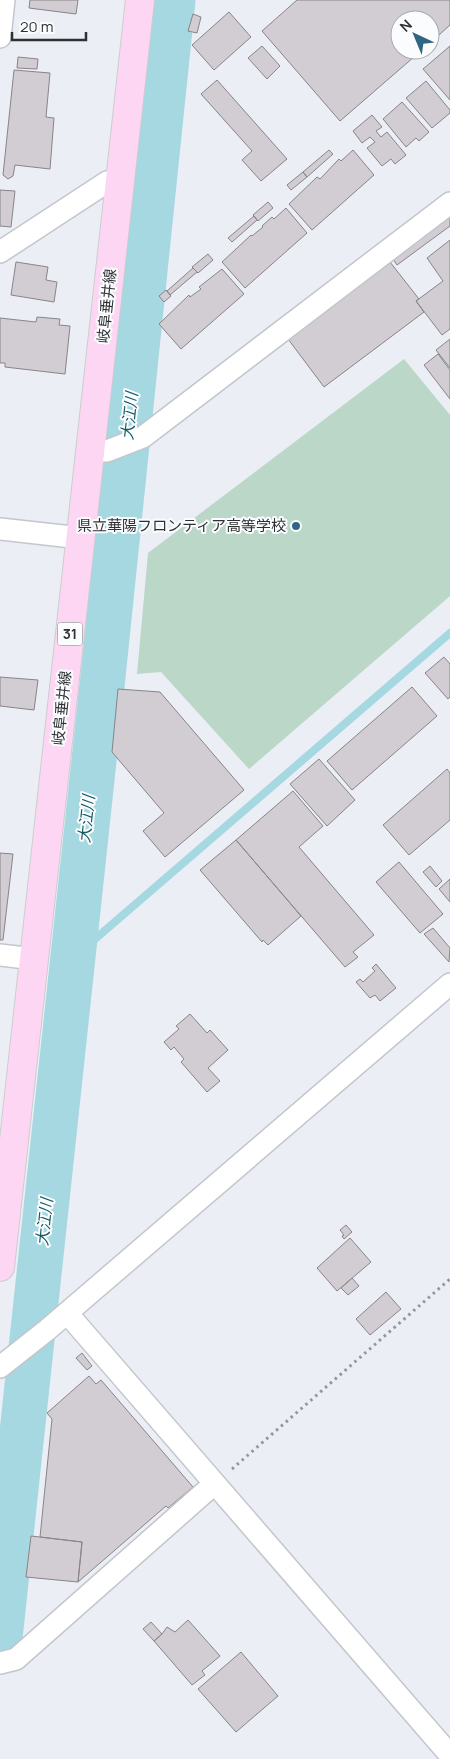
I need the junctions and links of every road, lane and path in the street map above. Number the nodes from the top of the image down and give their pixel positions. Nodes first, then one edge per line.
1 (4, 0) edge
2 (140, 0) edge
3 (0, 37) edge
4 (121, 179) junction
5 (450, 203) edge
6 (0, 252) edge
7 (99, 451) junction
8 (0, 529) edge
9 (81, 538) junction
10 (0, 955) edge
11 (34, 959) junction
12 (450, 984) edge
13 (0, 1267) edge
14 (450, 1279) edge
15 (67, 1313) junction
16 (6, 1362) edge
17 (214, 1484) junction
18 (8, 1661) edge
19 (450, 1755) edge

1 - 3 street
2 - 4 main road, 岐阜垂井線 / 31
4 - 6 street
4 - 7 main road, 岐阜垂井線 / 31
5 - 7 street
7 - 9 main road, 岐阜垂井線 / 31
8 - 9 street
9 - 11 main road, 岐阜垂井線 / 31
10 - 11 street
11 - 13 main road, 岐阜垂井線 / 31
12 - 15 street
14 - 17 path
15 - 16 street
15 - 17 street
17 - 18 street
17 - 19 street

